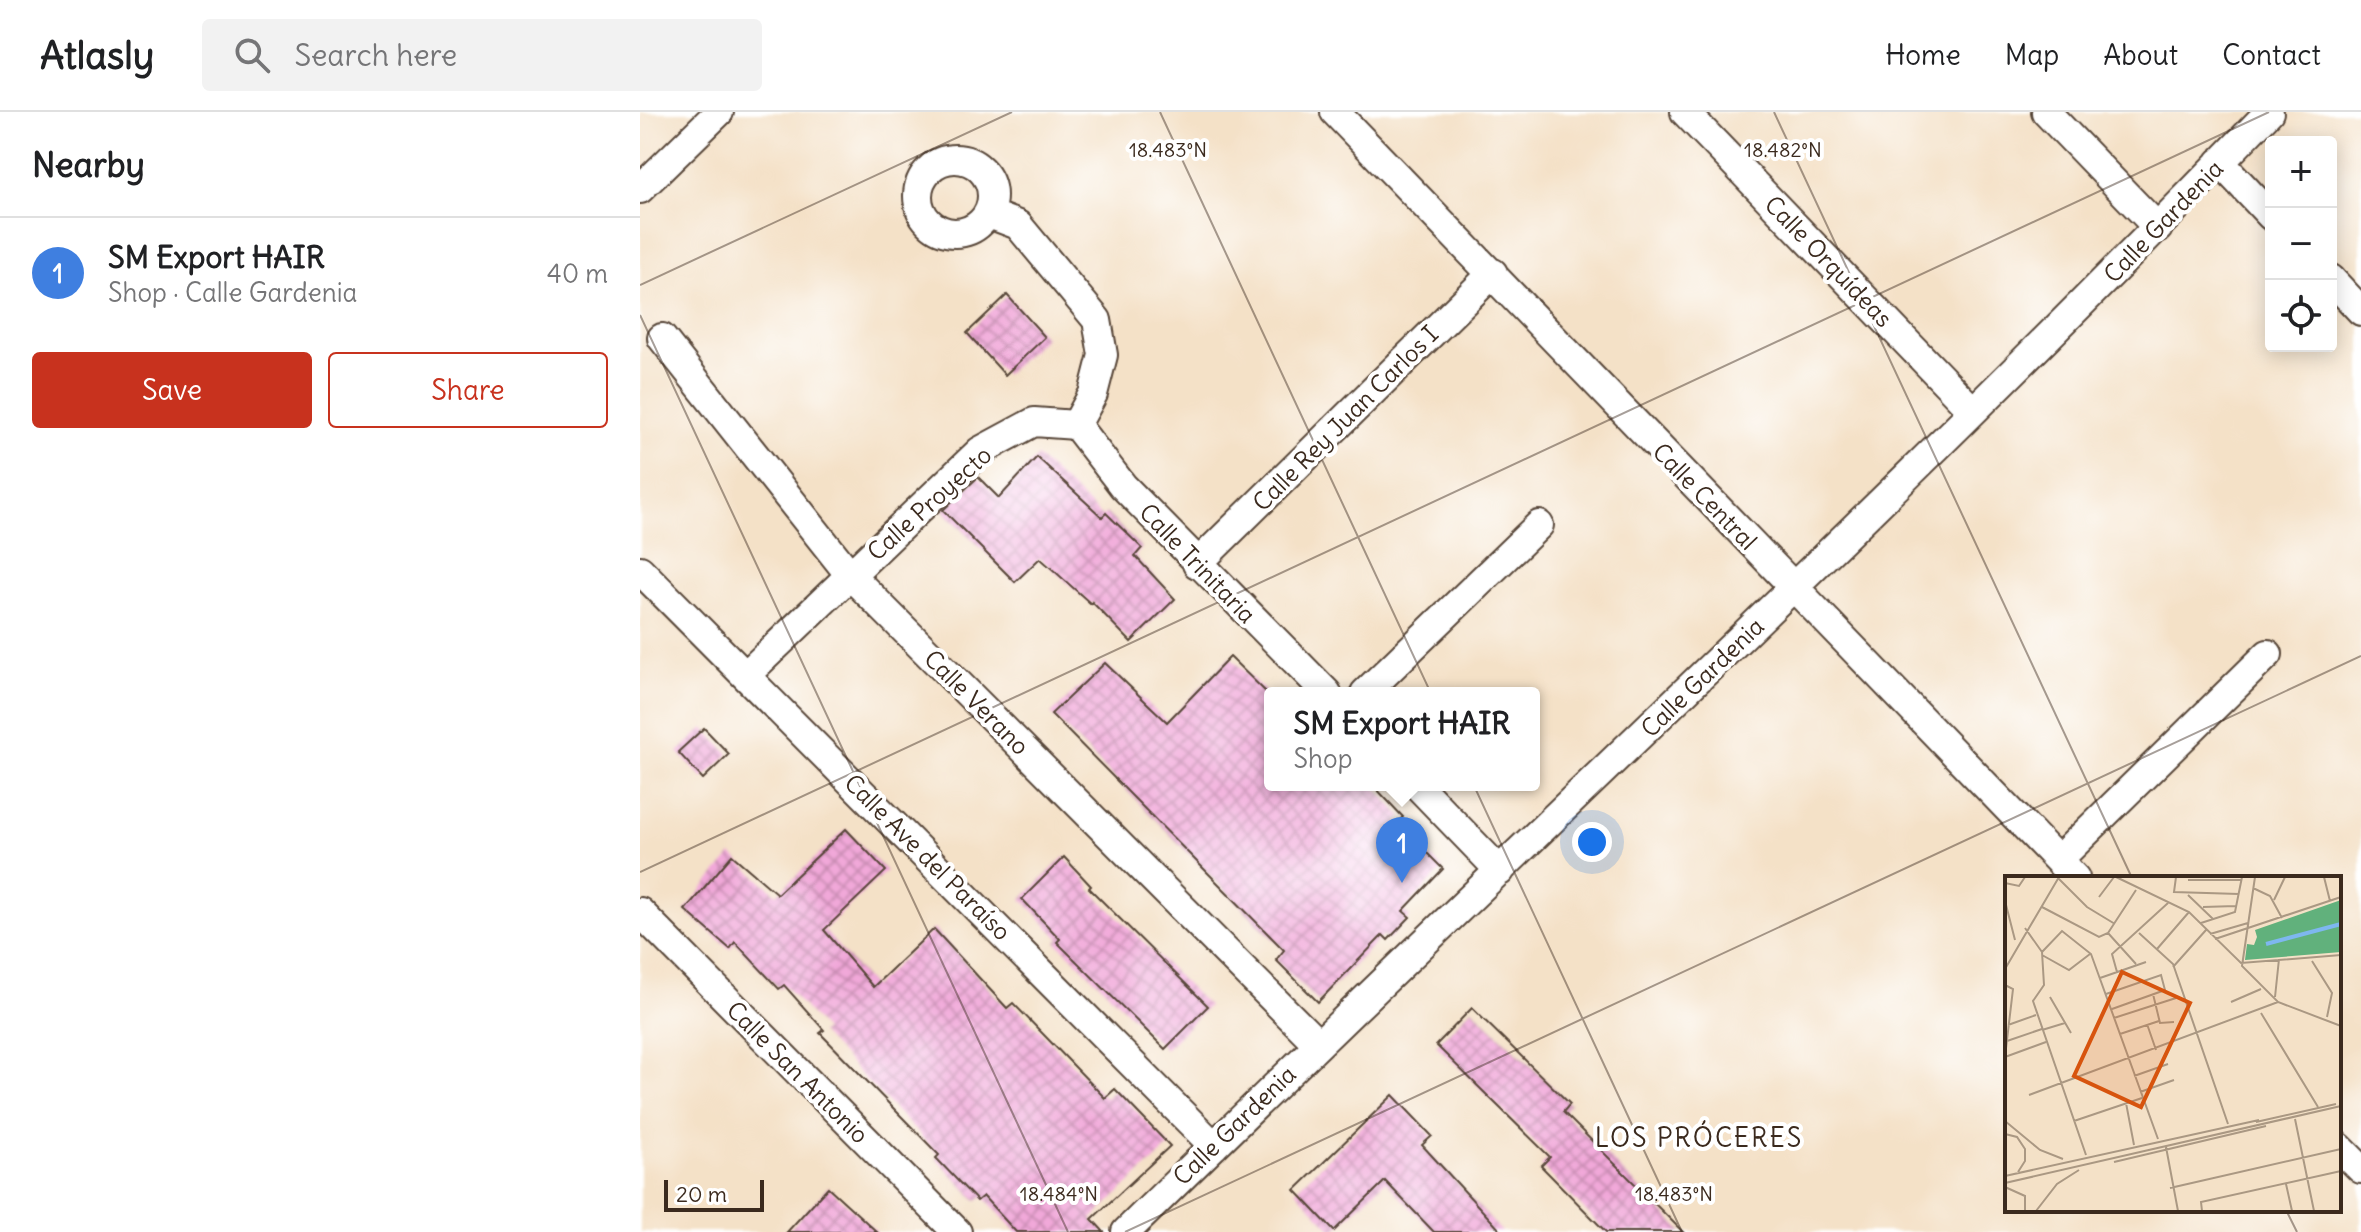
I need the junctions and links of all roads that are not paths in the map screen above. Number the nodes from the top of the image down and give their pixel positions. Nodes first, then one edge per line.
1 (719, 112) edge
2 (1335, 112) edge
3 (1685, 112) edge
4 (2046, 112) edge
5 (2269, 112) edge
6 (2220, 162) junction
7 (640, 189) edge
8 (2265, 210) edge
9 (989, 214) dead end
10 (2158, 228) junction
11 (1493, 273) junction
12 (2332, 280) edge
13 (2361, 311) edge
14 (662, 338) dead end
15 (1973, 411) junction
16 (1076, 425) junction
17 (1539, 525) dead end
18 (1197, 564) junction
19 (640, 570) edge
20 (850, 575) junction
21 (1793, 589) junction
22 (2268, 654) dead end
23 (747, 674) junction
24 (1321, 687) edge
25 (1371, 687) edge
26 (1423, 791) edge
27 (2066, 869) edge
28 (1500, 871) junction
29 (640, 912) edge
30 (1318, 1044) junction
31 (1214, 1146) junction
32 (2341, 1149) edge
33 (2361, 1169) edge
34 (957, 1232) edge
35 (1126, 1232) edge

1 - 7 street
2 - 11 street, Calle Central
3 - 15 street, Calle Orquídeas
4 - 10 street
5 - 6 street, Calle Gardenia
6 - 8 street
6 - 10 street, Calle Gardenia
9 - 16 street
10 - 15 street, Calle Gardenia
11 - 18 street, Calle Rey Juan Carlos I
11 - 21 street, Calle Central
12 - 13 street
14 - 20 street, Calle Verano
15 - 21 street, Calle Gardenia
16 - 18 street, Calle Trinitaria
16 - 20 street, Calle Proyecto
17 - 25 street
18 - 24 street, Calle Trinitaria
19 - 23 street, Calle Ave del Paraíso
20 - 23 street, Calle Proyecto
20 - 30 street, Calle Verano
21 - 27 street, Calle Central
21 - 28 street, Calle Gardenia
22 - 27 street
23 - 31 street, Calle Ave del Paraíso
26 - 28 street
28 - 30 street, Calle Gardenia
29 - 34 street, Calle San Antonio
30 - 31 street, Calle Gardenia
31 - 35 street, Calle Gardenia
32 - 33 street

